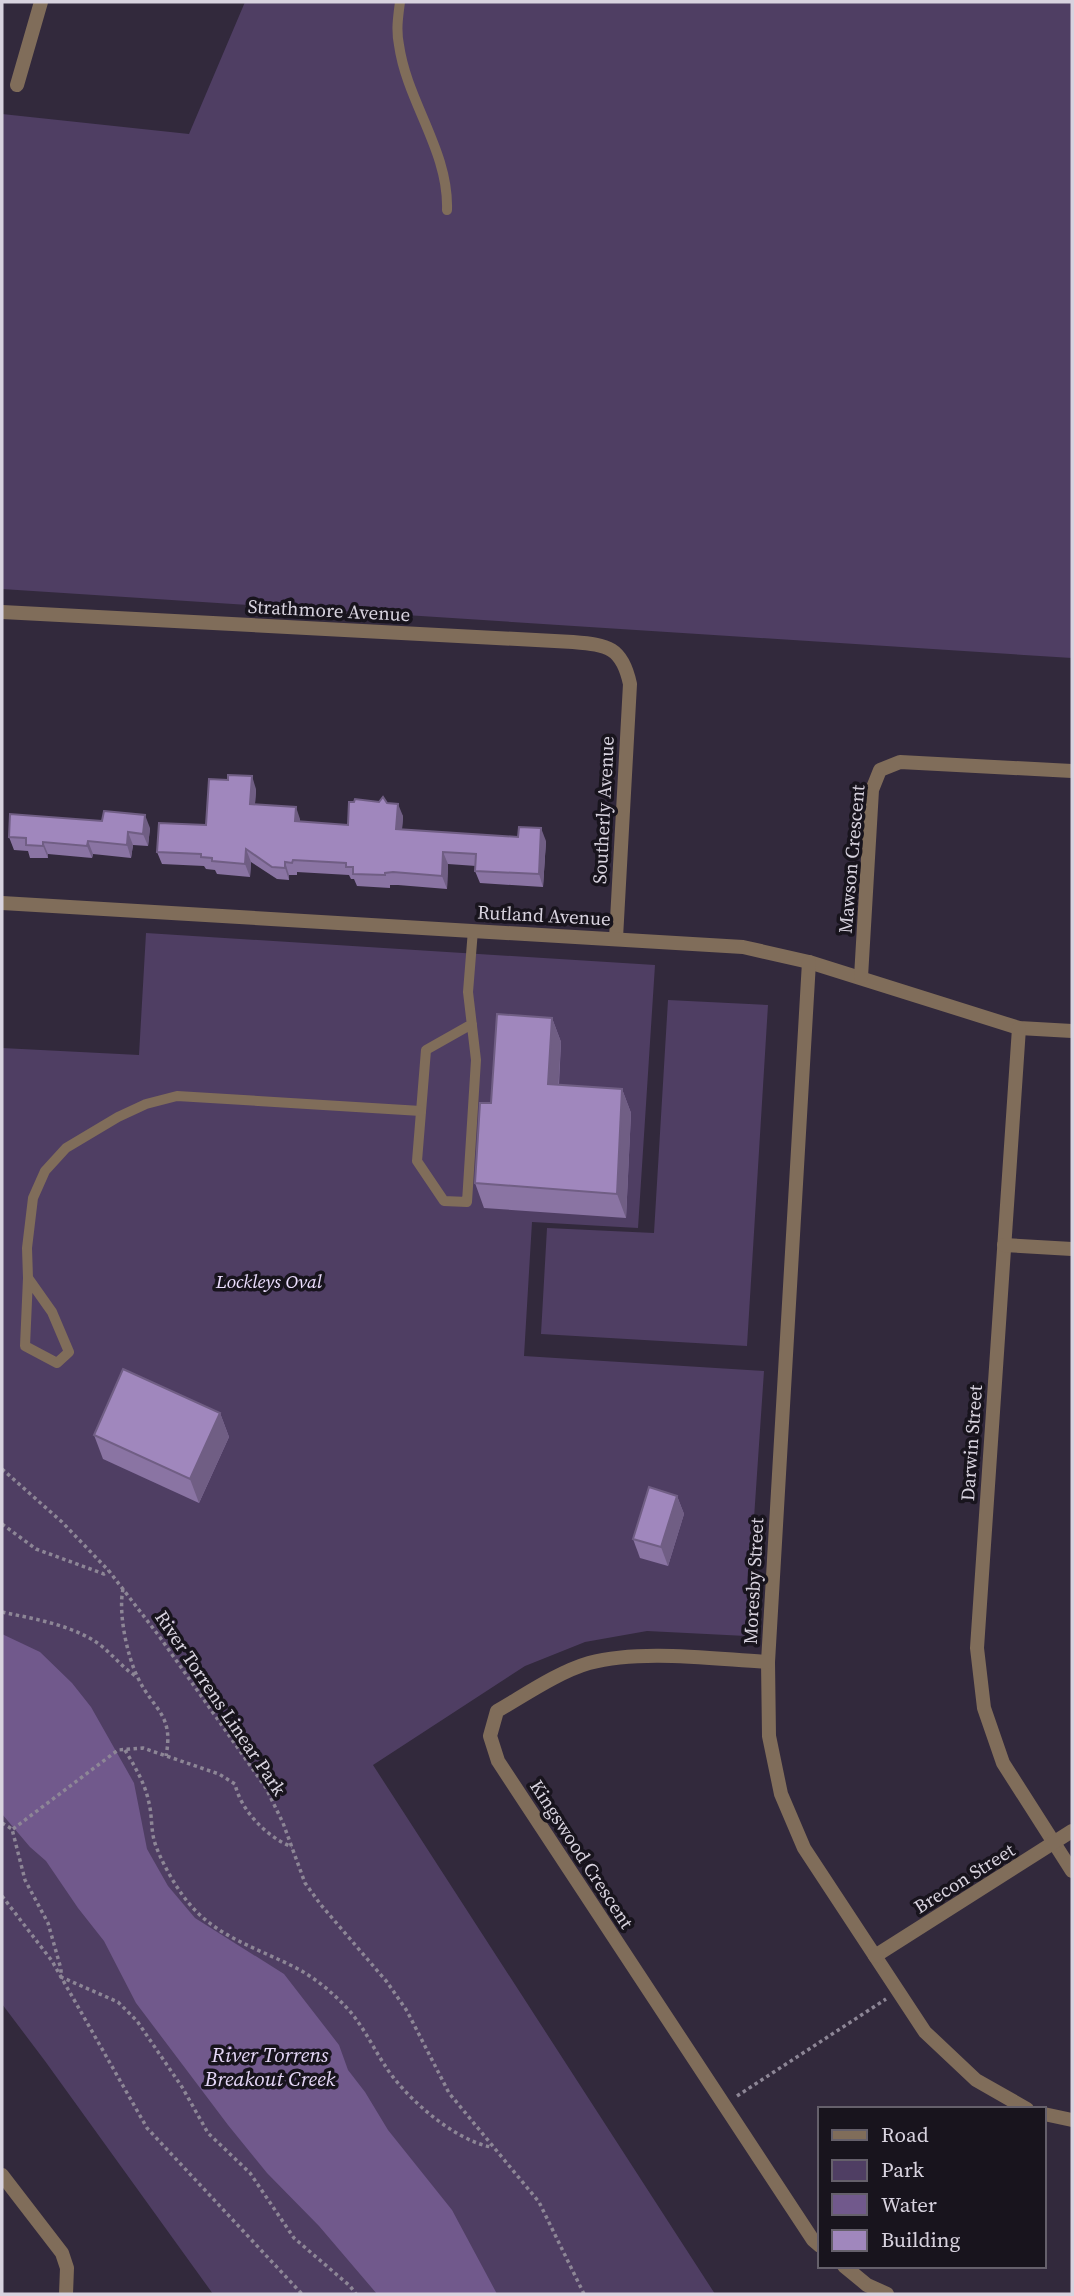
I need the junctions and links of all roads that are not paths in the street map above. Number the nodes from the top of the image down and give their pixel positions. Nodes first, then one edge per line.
1 (41, 2) edge
2 (400, 2) edge
3 (17, 85) dead end
4 (447, 210) dead end
5 (2, 612) edge
6 (629, 684) joint
7 (1072, 771) edge
8 (2, 903) edge
9 (473, 930) junction
10 (615, 938) junction
11 (809, 962) junction
12 (861, 977) junction
13 (472, 1024) junction
14 (1019, 1028) junction
15 (1072, 1031) edge
16 (421, 1111) junction
17 (1004, 1245) junction
18 (1072, 1249) edge
19 (28, 1278) junction
20 (768, 1662) junction
21 (1072, 1831) edge
22 (1054, 1843) junction
23 (1072, 1871) edge
24 (875, 1956) junction
25 (1023, 2107) edge
26 (1046, 2114) edge
27 (1072, 2120) edge
28 (2, 2175) edge
29 (818, 2244) edge
30 (846, 2268) edge
31 (66, 2294) edge
32 (887, 2294) edge

1 - 3 street
2 - 4 lane
5 - 6 street, Strathmore Avenue
6 - 10 street, Southerly Avenue
7 - 12 street, Mawson Crescent
8 - 9 street, Rutland Avenue
9 - 10 street, Rutland Avenue
9 - 13 lane
10 - 11 street, Rutland Avenue
11 - 12 street, Rutland Avenue
11 - 20 street, Moresby Street
12 - 14 street, Rutland Avenue
13 - 16 lane
13 - 16 lane
14 - 15 street, Rutland Avenue
14 - 17 street, Darwin Street
16 - 19 lane
17 - 18 street
17 - 22 street, Darwin Street
19 - 19 lane
20 - 24 street, Moresby Street
20 - 29 street, Kingswood Crescent
21 - 22 street, Brecon Street
22 - 23 street, Darwin Street
22 - 24 street, Brecon Street
24 - 25 street, Moresby Street
26 - 27 street
28 - 31 street
30 - 32 street

